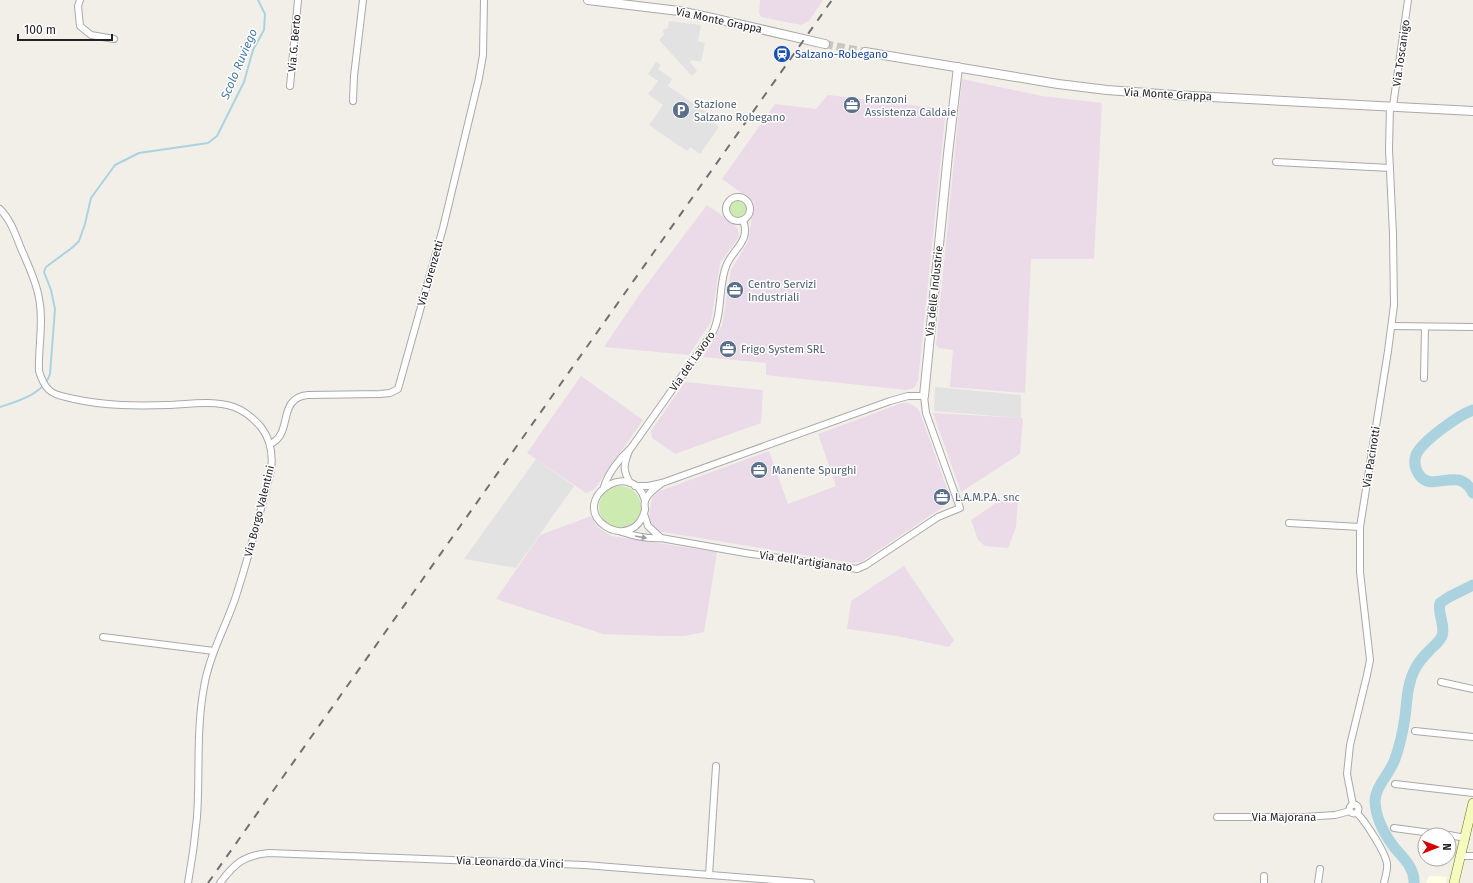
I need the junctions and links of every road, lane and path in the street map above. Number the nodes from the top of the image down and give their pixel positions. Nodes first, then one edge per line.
1 (80, 0) edge
2 (298, 0) edge
3 (363, 0) edge
4 (484, 0) edge
5 (588, 0) edge
6 (1408, 0) edge
7 (114, 39) dead end
8 (825, 44) tunnel mouth
9 (865, 52) tunnel mouth
10 (958, 67) junction
11 (290, 86) dead end
12 (353, 101) dead end
13 (1392, 106) junction
14 (1473, 111) edge
15 (1276, 162) dead end
16 (1390, 168) junction
17 (0, 209) edge
18 (743, 220) dead end
19 (1392, 326) junction
20 (1425, 327) junction
21 (1473, 327) edge
22 (1424, 378) dead end
23 (924, 396) junction
24 (270, 444) junction
25 (631, 448) junction
26 (662, 483) junction
27 (632, 484) junction
28 (604, 487) junction
29 (645, 500) junction
30 (960, 508) joint
31 (644, 514) junction
32 (1289, 523) dead end
33 (1360, 527) junction
34 (622, 532) junction
35 (661, 538) junction
36 (103, 637) dead end
37 (214, 650) junction
38 (1441, 682) dead end
39 (1473, 689) edge
40 (1415, 731) dead end
41 (1473, 737) edge
42 (716, 766) dead end
43 (1396, 784) dead end
44 (1473, 793) edge
45 (1473, 803) edge
46 (1353, 805) junction
47 (1350, 811) junction
48 (1357, 813) junction
49 (1217, 817) dead end
50 (1394, 828) dead end
51 (1417, 831) edge
52 (1457, 836) edge
53 (1466, 838) junction
54 (1460, 856) junction
55 (1473, 856) edge
56 (1320, 869) dead end
57 (709, 875) junction
58 (1264, 876) dead end
59 (188, 881) edge
60 (182, 883) edge
61 (220, 883) edge
62 (811, 883) edge
63 (1264, 883) edge
64 (1318, 883) edge
65 (1384, 883) edge
66 (1454, 883) edge

1 - 7 street
2 - 11 street, Via G. Berto
3 - 12 street
4 - 24 street, Via Lorenzetti
5 - 8 street, Via Monte Grappa
6 - 13 street, Via Toscanigo
9 - 10 street, Via Monte Grappa
10 - 13 street, Via Monte Grappa
10 - 23 street, Via delle Industrie
13 - 14 street, Via Monte Grappa
13 - 16 street, Via Pacinotti
15 - 16 street
16 - 19 street, Via Pacinotti
17 - 24 street, Via Borgo Valentini
18 - 25 street, Via del Lavoro
19 - 20 street
19 - 33 street, Via Pacinotti
20 - 21 street
20 - 22 street
23 - 26 street
23 - 30 street, Via delle Industrie
24 - 37 street, Via Borgo Valentini
25 - 27 street, Via del Lavoro
25 - 28 street, Via del Lavoro
26 - 27 street
26 - 29 street
27 - 28 street
27 - 29 street
28 - 34 street, Via dell'artigianato
29 - 31 street
30 - 35 street, Via dell'artigianato
31 - 34 street
31 - 35 street
32 - 33 street
33 - 46 street, Via Pacinotti
34 -> 35 street, Via dell'artigianato
36 - 37 street
37 - 59 street, Via Borgo Valentini
38 - 39 street
40 - 41 street
42 - 57 street
43 - 44 street
45 - 53 main road
46 - 47 street
46 - 48 street, Via Pacinotti
47 - 48 street
47 - 49 street, Via Majorana
48 - 65 street, Via Pacinotti
50 - 51 street
52 - 53 street
53 - 54 main road
54 - 55 street
54 - 66 main road
56 - 64 street
57 - 61 street, Via Leonardo da Vinci
57 - 62 street, Via Leonardo da Vinci
58 - 63 street
59 - 60 street

